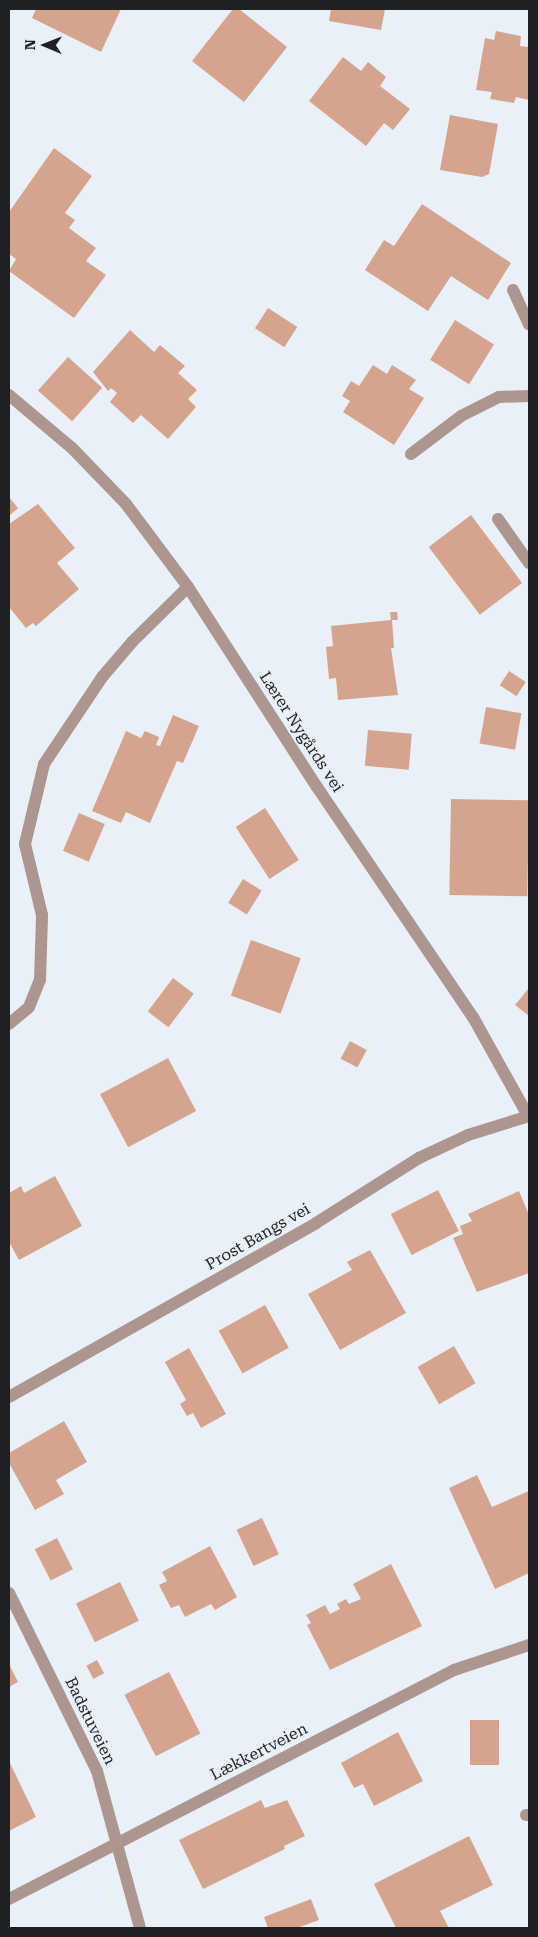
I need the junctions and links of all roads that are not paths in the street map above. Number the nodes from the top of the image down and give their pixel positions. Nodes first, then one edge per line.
1 (513, 290) dead end
2 (529, 325) edge
3 (9, 395) edge
4 (529, 396) edge
5 (411, 454) dead end
6 (498, 519) dead end
7 (529, 563) edge
8 (188, 587) junction
9 (9, 1024) edge
10 (529, 1116) edge
11 (9, 1398) edge
12 (9, 1593) edge
13 (529, 1645) edge
14 (116, 1844) junction
15 (9, 1899) edge
16 (140, 1928) edge

1 - 2 street
3 - 8 street, Lærer Nygårds vei
4 - 5 street
6 - 7 street
8 - 9 street
8 - 10 street, Lærer Nygårds vei
10 - 11 street, Prost Bangs vei
12 - 14 street, Badstuveien
13 - 14 street, Lækkertveien
14 - 15 street, Lækkertveien
14 - 16 street, Badstuveien

